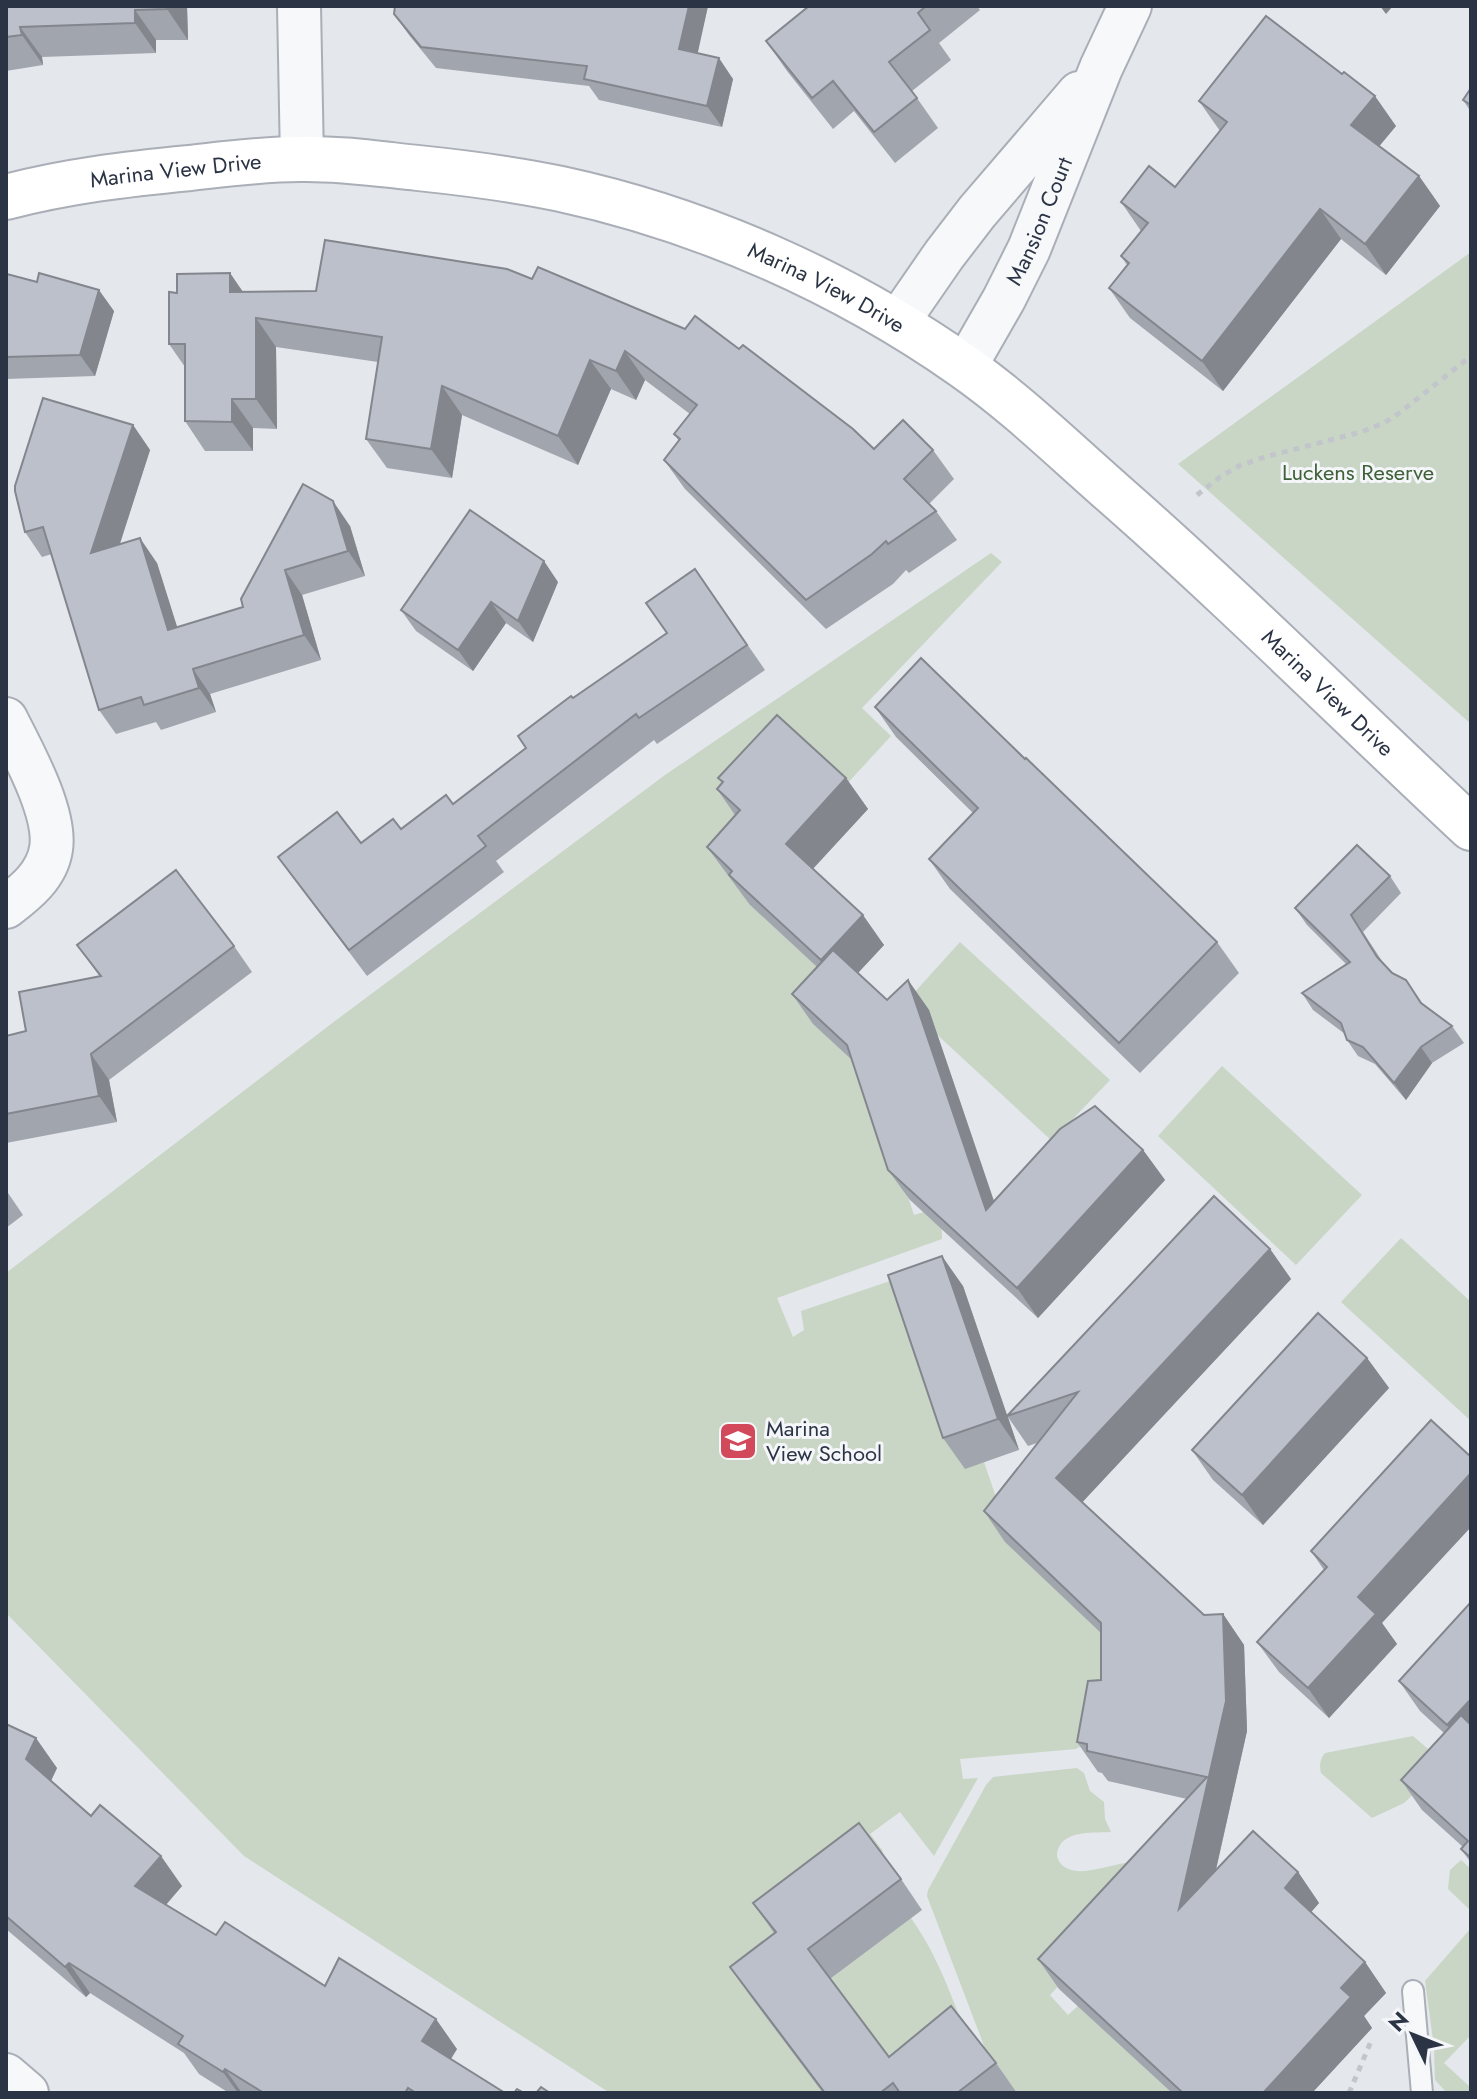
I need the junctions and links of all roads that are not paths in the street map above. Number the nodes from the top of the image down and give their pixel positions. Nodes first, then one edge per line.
1 (299, 6) edge
2 (1130, 6) edge
3 (1101, 68) junction
4 (302, 159) junction
5 (6, 197) edge
6 (897, 323) junction
7 (965, 367) junction
8 (6, 719) edge
9 (1471, 828) edge
10 (6, 907) edge
11 (1413, 1991) dead end
12 (6, 2075) edge
13 (27, 2093) edge
14 (1422, 2093) edge

1 - 4 street
2 - 3 street, Mansion Court
3 - 6 street, Mansion Court
3 - 7 street, Mansion Court
4 - 5 street, Marina View Drive
4 - 6 street, Marina View Drive
6 - 7 street, Marina View Drive
7 - 9 street, Marina View Drive
8 - 10 street
11 - 14 lane
12 - 13 street

